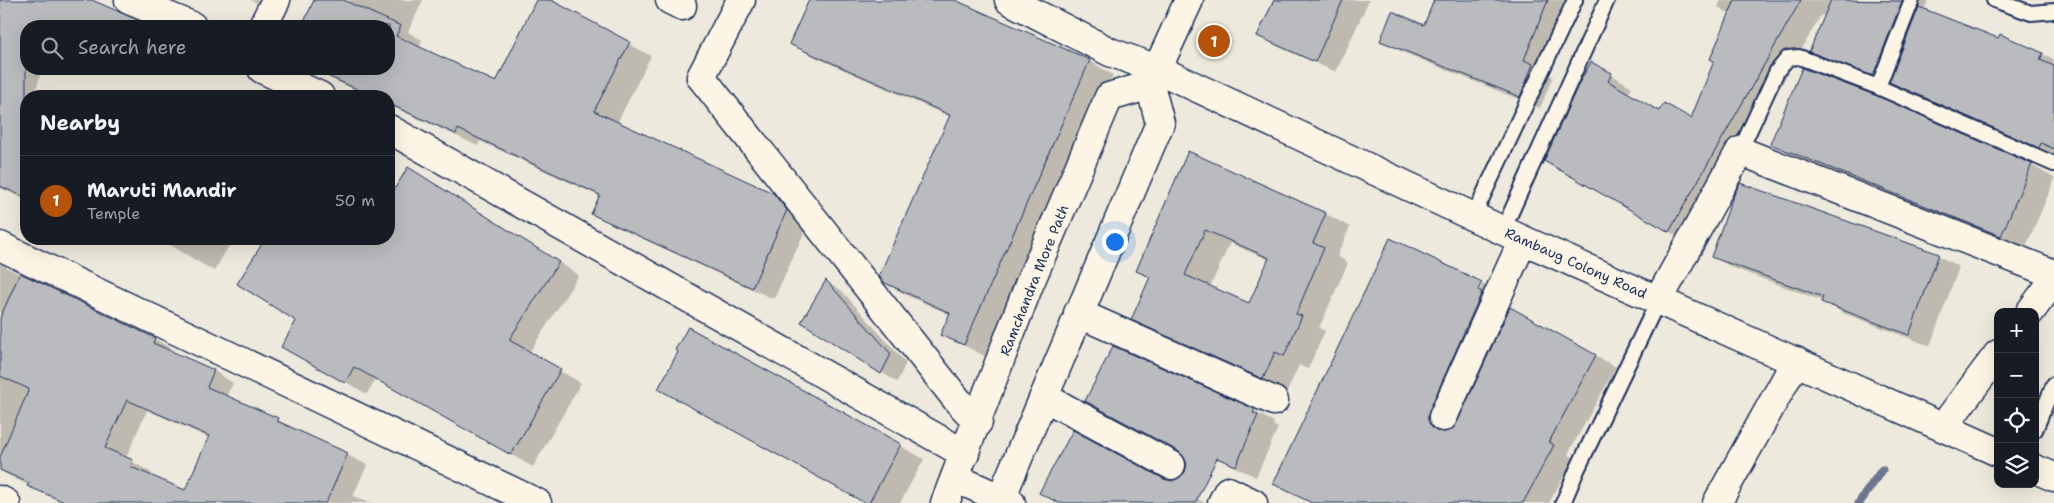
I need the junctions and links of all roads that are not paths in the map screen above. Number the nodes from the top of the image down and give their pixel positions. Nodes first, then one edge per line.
1 (129, 0) edge
2 (276, 0) edge
3 (741, 0) edge
4 (1009, 0) edge
5 (1189, 0) edge
6 (1575, 0) edge
7 (1607, 0) edge
8 (1912, 0) edge
9 (1994, 0) edge
10 (2054, 11) edge
11 (177, 20) edge
12 (265, 20) edge
13 (275, 75) edge
14 (1153, 77) junction
15 (1878, 87) junction
16 (307, 90) edge
17 (395, 133) edge
18 (1740, 151) junction
19 (2054, 164) edge
20 (1473, 217) junction
21 (1513, 235) junction
22 (0, 246) edge
23 (2054, 274) edge
24 (2054, 280) edge
25 (1659, 299) junction
26 (2033, 308) edge
27 (1078, 313) junction
28 (1994, 359) edge
29 (1796, 361) junction
30 (2054, 384) edge
31 (1044, 397) junction
32 (1274, 402) dead end
33 (1443, 418) dead end
34 (2039, 420) edge
35 (978, 422) junction
36 (1943, 427) junction
37 (1994, 450) edge
38 (1172, 465) dead end
39 (960, 466) junction
40 (2039, 471) edge
41 (2054, 477) edge
42 (0, 500) edge
43 (1004, 501) edge
44 (6, 503) edge
45 (537, 503) edge
46 (945, 503) edge
47 (1222, 503) edge
48 (1253, 503) edge
49 (1562, 503) edge
50 (1717, 503) edge

1 - 11 street
2 - 12 street
3 - 35 street
4 - 14 street, Rambaug Colony Road
5 - 14 street
6 - 20 lane
7 - 21 lane
8 - 15 lane
9 - 10 lane
13 - 16 street
14 - 20 street, Rambaug Colony Road
14 - 27 street
14 - 35 street, Ramchandra More Path
15 - 18 lane
15 - 19 lane
17 - 39 street
18 - 23 street
18 - 25 street
20 - 21 street, Rambaug Colony Road
21 - 25 street, Rambaug Colony Road
21 - 33 street
22 - 45 street
24 - 26 street
25 - 29 street, Rambaug Colony Road
25 - 49 lane
27 - 31 street
27 - 32 street
28 - 36 street
29 - 36 street, Rambaug Colony Road
29 - 50 street
30 - 34 lane
31 - 38 street
31 - 43 street
35 - 39 street, Ramchandra More Path
36 - 37 street, Rambaug Colony Road
39 - 43 street
39 - 46 street, Ramchandra More Path
40 - 41 street
42 - 44 street
47 - 48 street

